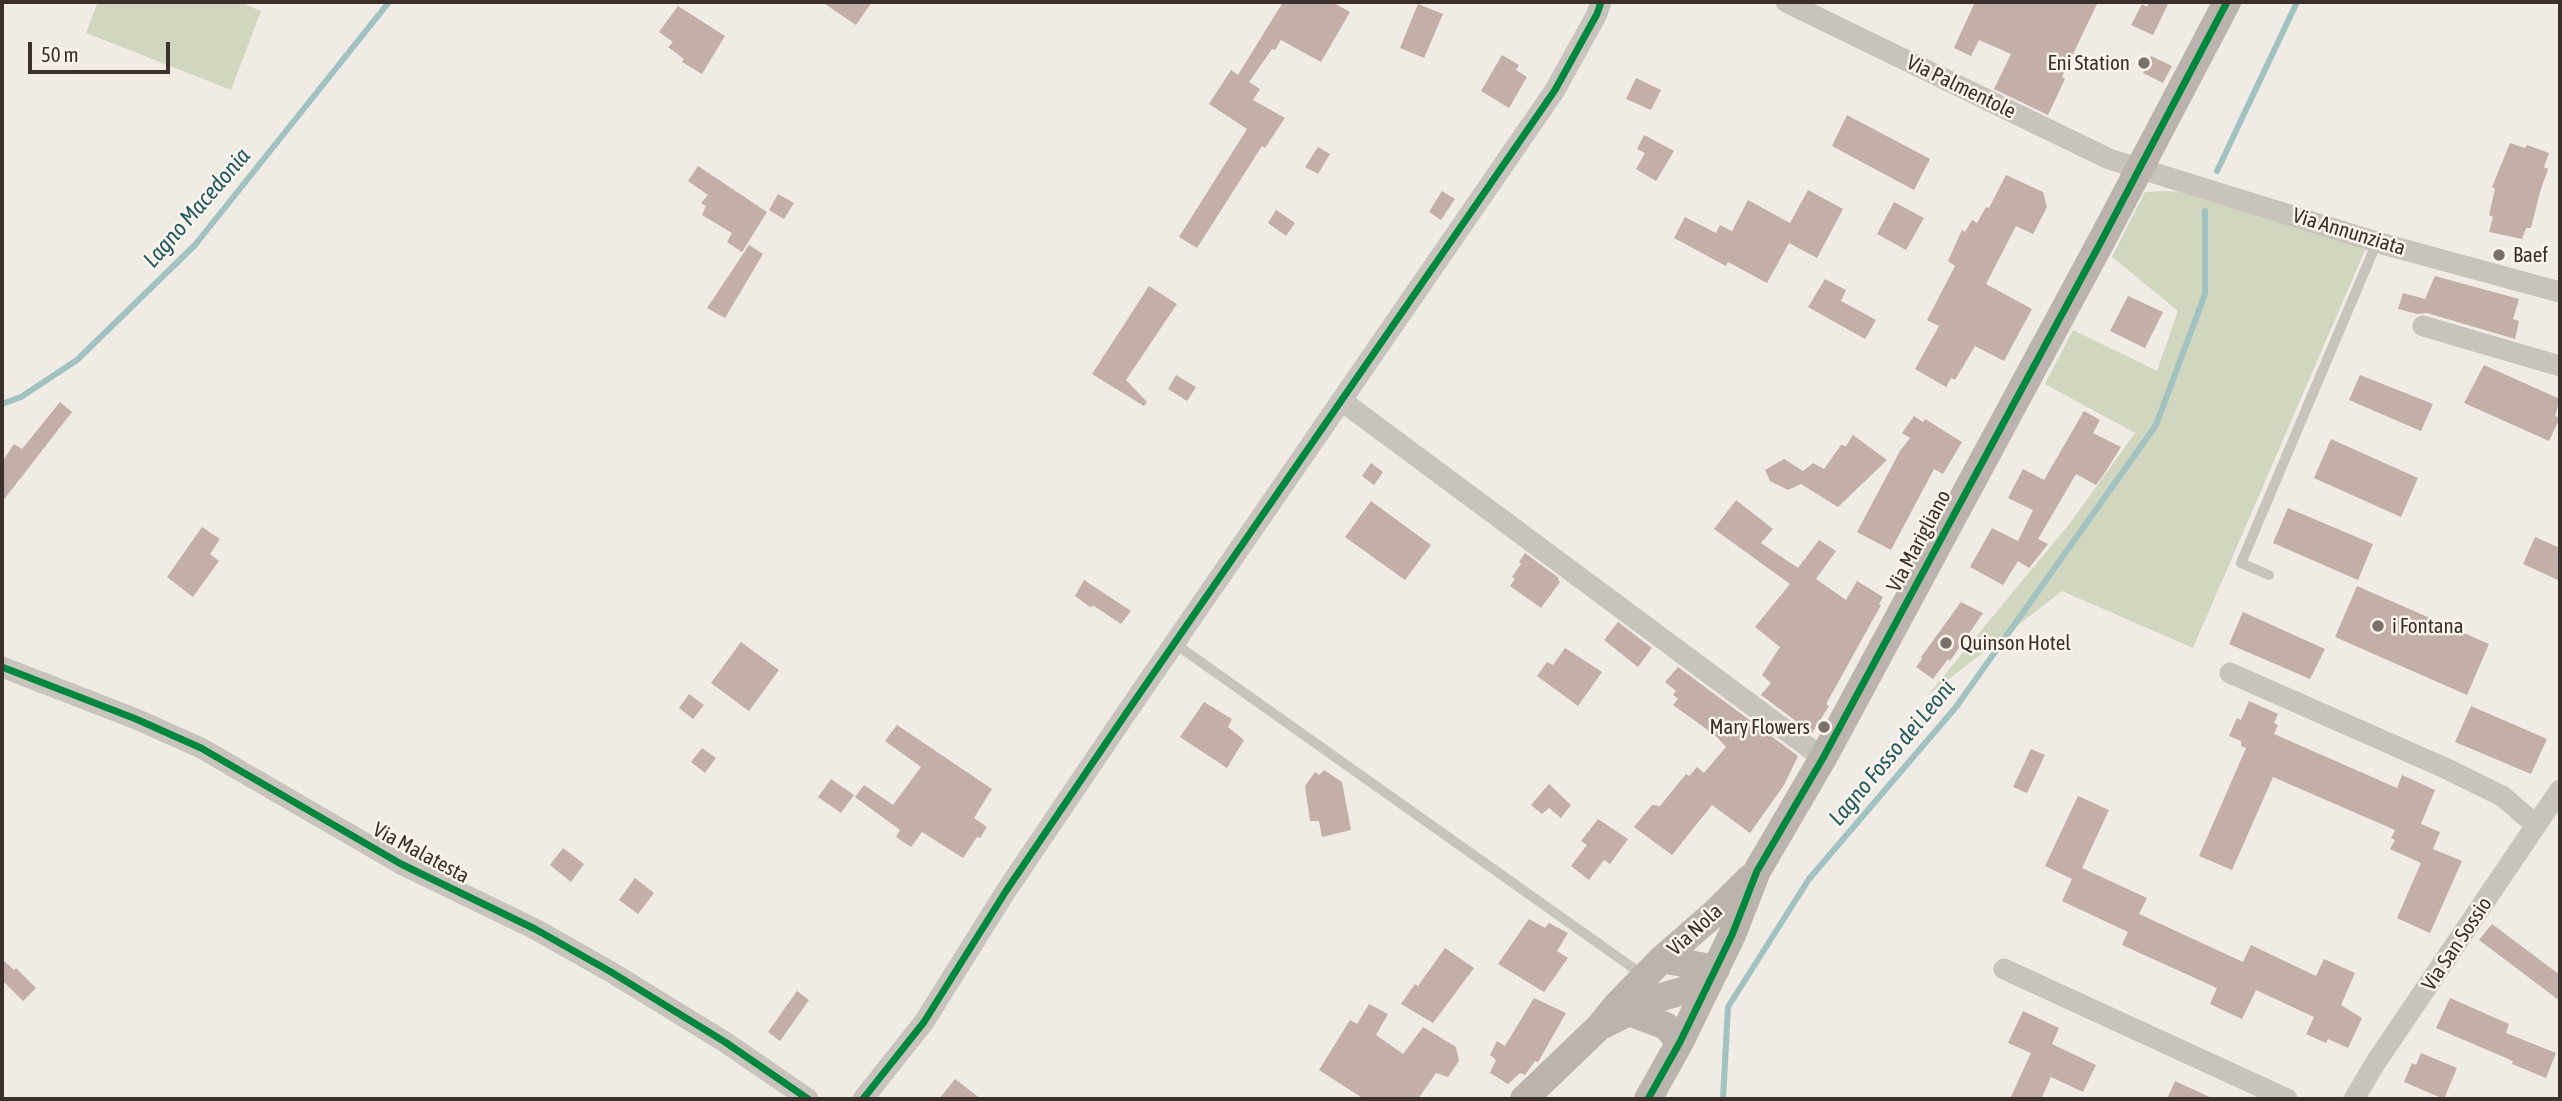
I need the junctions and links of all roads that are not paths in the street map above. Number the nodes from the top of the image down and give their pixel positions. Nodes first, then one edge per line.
1 (1601, 2) edge
2 (1786, 2) edge
3 (2227, 2) edge
4 (2138, 169) junction
5 (2377, 242) junction
6 (2560, 292) edge
7 (2423, 326) dead end
8 (2560, 366) edge
9 (1342, 401) junction
10 (2269, 575) dead end
11 (1174, 643) junction
12 (2, 667) edge
13 (2230, 673) dead end
14 (1823, 758) junction
15 (2560, 790) edge
16 (2536, 825) junction
17 (1757, 871) junction
18 (1654, 968) junction
19 (2004, 970) dead end
20 (1712, 976) junction
21 (1629, 1012) junction
22 (1600, 1026) junction
23 (1680, 1042) junction
24 (808, 1099) edge
25 (863, 1099) edge
26 (1524, 1099) edge
27 (1648, 1099) edge
28 (2287, 1099) edge
29 (2354, 1099) edge

1 - 9 street
2 - 4 street, Via Palmentole
3 - 4 street, Via Marigliano
4 - 5 street, Via Annunziata
4 - 14 street, Via Marigliano
5 - 6 street, Via Annunziata
5 - 10 lane
7 - 8 street
9 - 11 street
9 - 14 street
11 - 18 lane
11 - 25 street
12 - 24 street, Via Malatesta
13 - 16 street
14 - 17 street, Via Marigliano
15 - 16 street, Via San Sossio
16 - 29 street, Via San Sossio
17 - 18 street, Via Nola
17 - 20 street, Via Marigliano
18 - 20 street, Via Nola
18 - 22 street, Via Nola
19 - 28 street
20 - 21 street, Via Nola
20 - 23 street, Via Marigliano
21 - 22 street, Via Nola
21 - 23 street
22 - 26 street, Via Nola
23 - 27 street, Via Marigliano

